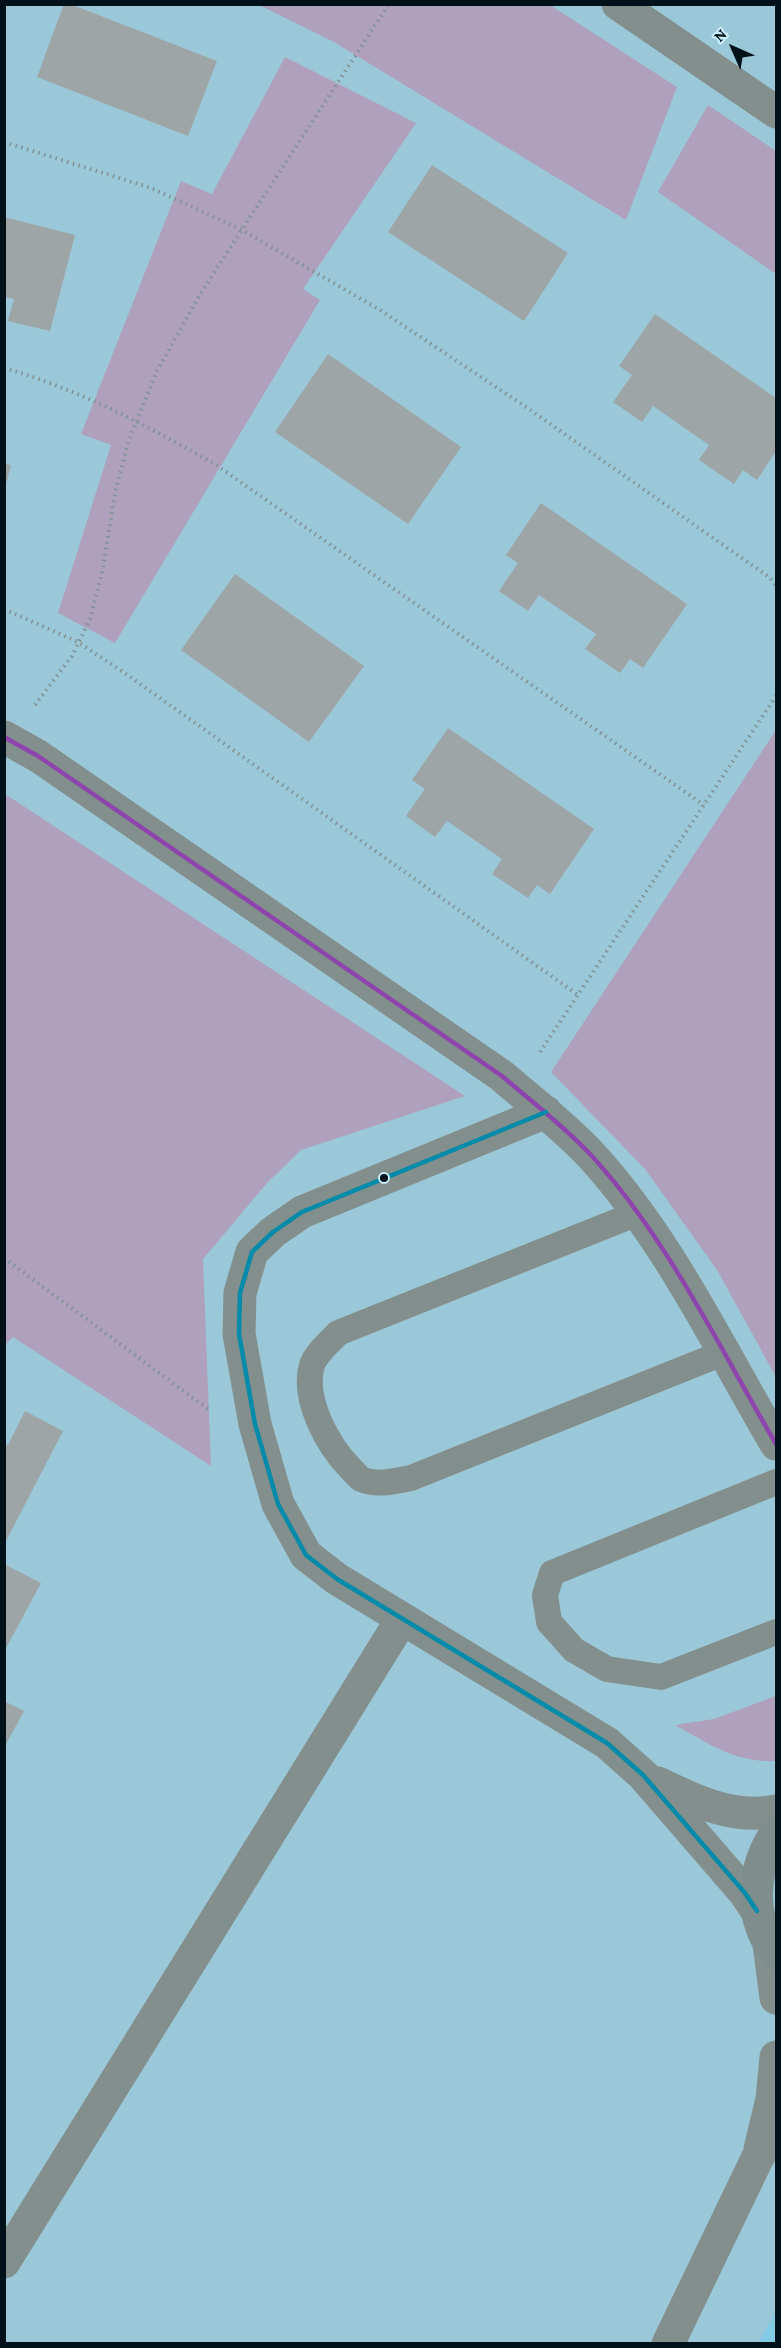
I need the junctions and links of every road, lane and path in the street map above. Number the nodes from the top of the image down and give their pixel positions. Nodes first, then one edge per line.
1 (389, 4) edge
2 (618, 4) edge
3 (777, 112) edge
4 (4, 142) edge
5 (242, 230) junction
6 (4, 368) edge
7 (137, 420) junction
8 (777, 585) edge
9 (4, 609) edge
10 (78, 642) junction
11 (777, 696) edge
12 (7, 739) edge
13 (704, 805) junction
14 (578, 995) junction
15 (517, 1088) junction
16 (546, 1112) junction
17 (638, 1213) junction
18 (4, 1258) edge
19 (723, 1353) junction
20 (777, 1444) edge
21 (262, 1449) junction
22 (777, 1482) edge
23 (402, 1619) junction
24 (777, 1632) edge
25 (643, 1775) junction
26 (777, 1811) edge
27 (777, 1833) edge
28 (757, 1911) junction
29 (773, 1948) edge
30 (777, 1998) edge
31 (777, 2057) edge
32 (777, 2127) edge
33 (757, 2159) junction
34 (4, 2262) edge
35 (668, 2343) edge

1 - 5 path
2 - 3 street
4 - 5 path
5 - 7 path
5 - 8 path
6 - 7 path
7 - 10 path
7 - 13 path
9 - 10 path
10 - 12 path
10 - 14 path
11 - 13 path
12 - 15 street
13 - 14 path
14 - 15 path
15 - 16 street
16 - 17 street
16 - 21 street
17 - 19 street
17 - 19 lane
18 - 21 path
19 - 20 street
21 - 23 street
22 - 24 lane
23 - 25 street
23 - 34 street
25 - 26 street
25 - 28 street
27 - 28 street
28 - 29 street
29 - 30 street
31 - 33 street
32 - 33 street
33 - 35 street

